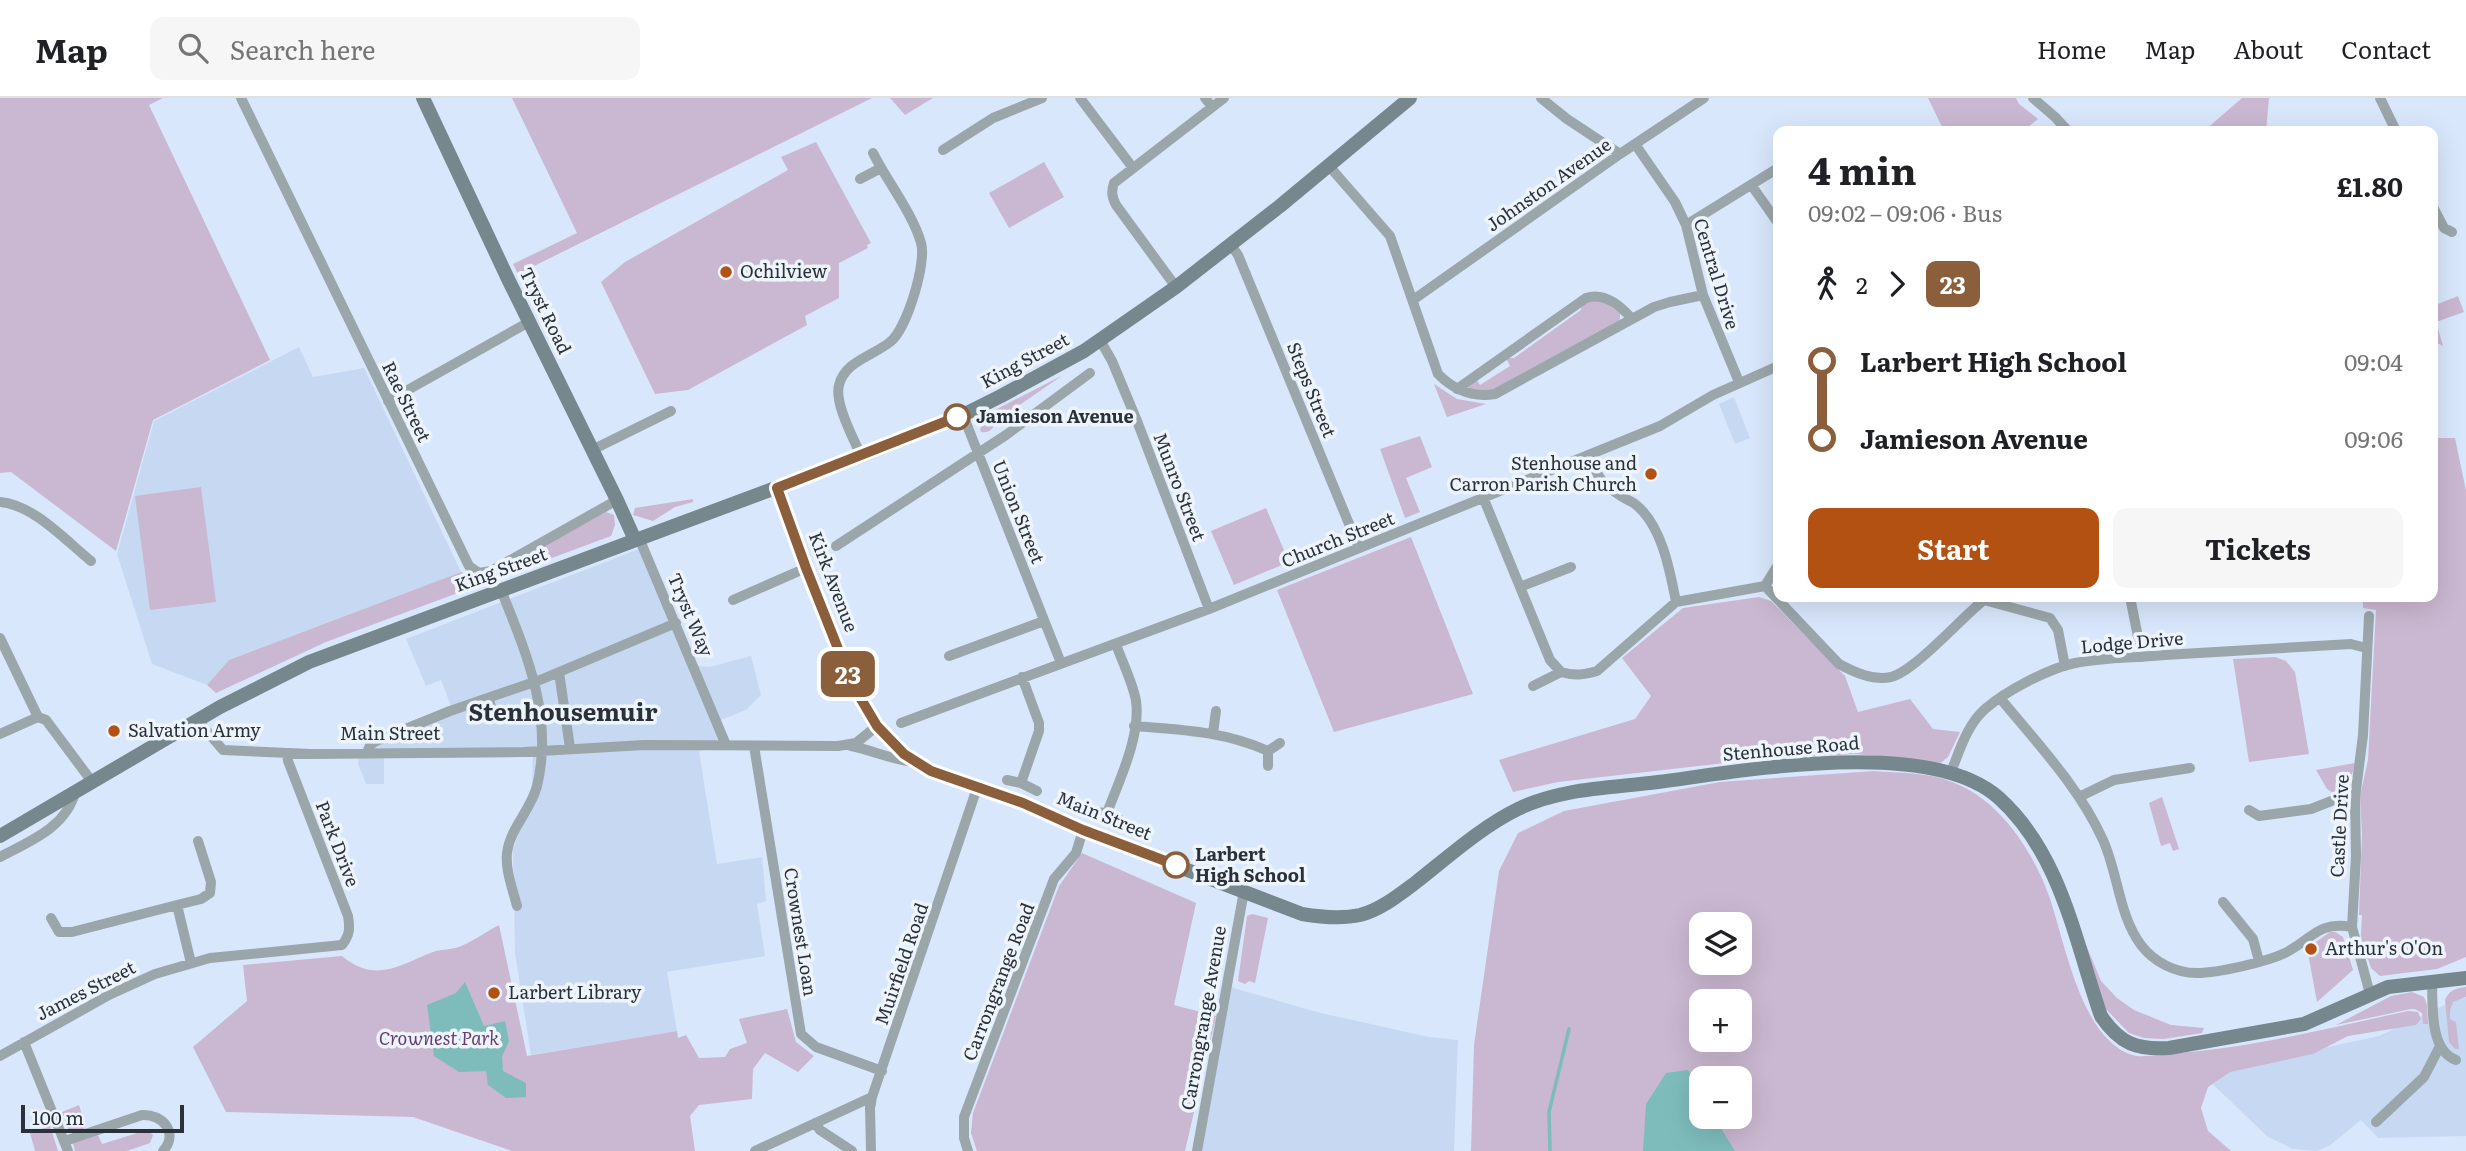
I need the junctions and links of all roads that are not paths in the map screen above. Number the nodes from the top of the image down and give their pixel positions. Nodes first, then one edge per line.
1 (241, 98) edge
2 (423, 98) edge
3 (1042, 98) edge
4 (1080, 98) edge
5 (1205, 98) edge
6 (1224, 98) edge
7 (1410, 98) edge
8 (1541, 98) edge
9 (1704, 98) edge
10 (2033, 98) edge
11 (2380, 98) edge
12 (1212, 107) junction
13 (2063, 126) edge
14 (2394, 126) edge
15 (1635, 144) junction
16 (943, 150) dead end
17 (873, 153) dead end
18 (1620, 154) junction
19 (1329, 166) junction
20 (881, 168) junction
21 (1133, 168) junction
22 (1773, 171) edge
23 (860, 179) dead end
24 (1752, 186) junction
25 (1773, 216) edge
26 (2438, 216) edge
27 (1686, 225) junction
28 (2452, 232) dead end
29 (1231, 245) junction
30 (1176, 286) junction
31 (1703, 295) junction
32 (1413, 300) junction
33 (1632, 319) junction
34 (529, 322) junction
35 (1100, 340) junction
36 (1773, 368) edge
37 (1090, 373) dead end
38 (1739, 382) junction
39 (1457, 389) junction
40 (388, 401) junction
41 (671, 411) dead end
42 (963, 415) junction
43 (592, 450) junction
44 (978, 453) junction
45 (1588, 455) junction
46 (861, 456) junction
47 (777, 488) junction
48 (1483, 497) junction
49 (617, 500) junction
50 (0, 502) edge
51 (637, 539) junction
52 (836, 546) dead end
53 (1359, 548) junction
54 (91, 561) dead end
55 (1571, 567) dead end
56 (806, 568) junction
57 (1773, 573) edge
58 (1765, 586) junction
59 (1520, 587) junction
60 (501, 590) junction
61 (1773, 594) edge
62 (733, 600) dead end
63 (1676, 602) junction
64 (1780, 602) edge
65 (1979, 602) edge
66 (1996, 602) edge
67 (2131, 602) edge
68 (1209, 609) junction
69 (2369, 616) dead end
70 (1044, 621) junction
71 (676, 622) junction
72 (1, 639) edge
73 (1116, 644) junction
74 (2366, 648) junction
75 (949, 656) dead end
76 (2142, 657) junction
77 (1061, 663) junction
78 (2065, 666) junction
79 (559, 671) junction
80 (1561, 671) junction
81 (1022, 677) junction
82 (535, 682) junction
83 (1533, 686) dead end
84 (488, 698) junction
85 (2000, 698) junction
86 (1216, 711) dead end
87 (38, 717) junction
88 (495, 718) dead end
89 (198, 721) junction
90 (901, 723) dead end
91 (877, 726) junction
92 (1135, 726) junction
93 (1213, 733) junction
94 (0, 734) edge
95 (1280, 743) dead end
96 (726, 744) junction
97 (754, 746) junction
98 (848, 746) junction
99 (569, 748) junction
100 (542, 750) junction
101 (1268, 751) junction
102 (287, 753) junction
103 (367, 753) junction
104 (914, 762) junction
105 (1268, 766) dead end
106 (2190, 768) dead end
107 (1950, 774) junction
108 (1007, 780) dead end
109 (93, 783) junction
110 (1021, 783) junction
111 (977, 789) junction
112 (1037, 791) dead end
113 (75, 793) junction
114 (2079, 797) junction
115 (2355, 798) junction
116 (2249, 810) dead end
117 (1093, 812) dead end
118 (1107, 813) junction
119 (1119, 820) dead end
120 (1083, 830) junction
121 (0, 836) edge
122 (198, 841) dead end
123 (0, 856) edge
124 (1244, 891) junction
125 (2223, 902) dead end
126 (177, 905) junction
127 (1279, 905) joint
128 (517, 906) dead end
129 (51, 918) dead end
130 (2351, 927) junction
131 (342, 945) joint
132 (2259, 961) junction
133 (191, 963) junction
134 (2466, 978) edge
135 (2432, 981) junction
136 (2370, 994) junction
137 (24, 1042) junction
138 (2439, 1048) junction
139 (0, 1056) edge
140 (2456, 1060) dead end
141 (882, 1071) junction
142 (872, 1097) junction
143 (2376, 1122) dead end
144 (815, 1123) junction
145 (67, 1146) edge
146 (163, 1151) edge
147 (755, 1151) edge
148 (852, 1151) edge
149 (872, 1151) edge
150 (968, 1151) edge
151 (1196, 1151) edge

1 - 40 street, Rae Street
2 - 34 street, Tryst Road
3 - 16 street
4 - 21 street
5 - 12 street
6 - 12 street
7 - 19 street, King Street
8 - 18 street
9 - 15 street, Johnston Avenue
10 - 13 street
11 - 14 street
12 - 21 street
15 - 18 street, Johnston Avenue
15 - 27 street, Central Drive
17 - 20 street
18 - 32 street, Johnston Avenue
19 - 29 street, King Street
19 - 32 street
20 - 23 street
20 - 46 street
21 - 30 street
22 - 24 street
24 - 25 street
24 - 27 street
26 - 28 street
27 - 31 street, Central Drive
29 - 30 street, King Street
29 - 53 street, Steps Street
30 - 35 street, King Street
31 - 33 street
31 - 38 street, Central Drive
32 - 39 street
33 - 39 street
33 - 39 street
34 - 40 street
34 - 43 street, Tryst Road
35 - 42 street, King Street
35 - 68 street, Munro Street
36 - 38 street, Church Street
37 - 44 street
38 - 45 street, Church Street
40 - 49 street, Rae Street
41 - 43 street
42 - 44 street, Union Street
42 - 46 street, King Street
43 - 49 street, Tryst Road
44 - 52 street
44 - 70 street, Union Street
45 - 48 street, Church Street
45 - 63 street
46 - 47 street, King Street
47 - 51 street, King Street
47 - 56 street, Kirk Avenue
48 - 53 street, Church Street
48 - 59 street
49 - 51 street, Tryst Road
50 - 54 street
51 - 60 street, King Street
51 - 71 street, Tryst Way
53 - 68 street, Church Street
55 - 59 street
56 - 62 street
56 - 91 street, Kirk Avenue
57 - 58 street
58 - 61 street
58 - 63 street
59 - 80 street
60 - 82 street
60 - 89 street, King Street
63 - 80 street
64 - 65 street
66 - 78 street
67 - 76 street
68 - 73 street, Church Street
69 - 74 street, Castle Drive
70 - 75 street
70 - 77 street, Union Street
71 - 79 street
71 - 96 street, Tryst Way
72 - 87 street
73 - 77 street, Church Street
73 - 92 street
74 - 76 street, Lodge Drive
74 - 115 street, Castle Drive
76 - 78 street, Lodge Drive
77 - 81 street, Church Street
78 - 85 street, Lodge Drive
79 - 82 street
79 - 99 street
80 - 83 street
81 - 90 street, Church Street
81 - 110 street
82 - 84 street
82 - 100 street
84 - 88 street
84 - 103 street
85 - 107 street, Lodge Drive
85 - 114 street
86 - 93 street
87 - 94 street
87 - 109 street
89 - 102 street, Main Street
89 - 109 street
91 - 98 street
91 - 104 street, Main Street
92 - 93 street
92 - 118 street
93 - 101 street
95 - 101 street
96 - 97 street, Main Street
96 - 99 street, Main Street
97 - 98 street, Main Street
97 - 141 street, Crownest Loan
98 - 104 street, Main Street
99 - 100 street, Main Street
100 - 103 street, Main Street
100 - 128 street
101 - 105 street
102 - 103 street, Main Street
102 - 131 street, Park Drive
104 - 111 street, Main Street
106 - 114 street
107 - 127 street, Stenhouse Road
107 - 136 street, Stenhouse Road
108 - 110 street
109 - 113 street
110 - 112 street
111 - 120 street, Main Street
111 - 141 street, Muirfield Road
113 - 121 street
113 - 123 street
114 - 132 street
115 - 116 street
115 - 130 street, Castle Drive
117 - 118 street
118 - 119 street
120 - 124 street, Main Street
120 - 150 street, Carrongrange Road
122 - 126 street
124 - 127 street, Main Street
124 - 151 street, Carrongrange Avenue
125 - 132 street
126 - 129 street
126 - 133 street
130 - 132 street
130 - 136 street, Castle Drive
131 - 133 street, James Street
133 - 137 street, James Street
134 - 135 street, Stenhouse Road
135 - 136 street, Stenhouse Road
135 - 138 street
137 - 139 street, James Street
137 - 145 street
138 - 140 street
138 - 143 street
141 - 142 street, Muirfield Road
142 - 144 street
142 - 149 street, Muirfield Road
144 - 147 street
144 - 148 street
145 - 146 street

